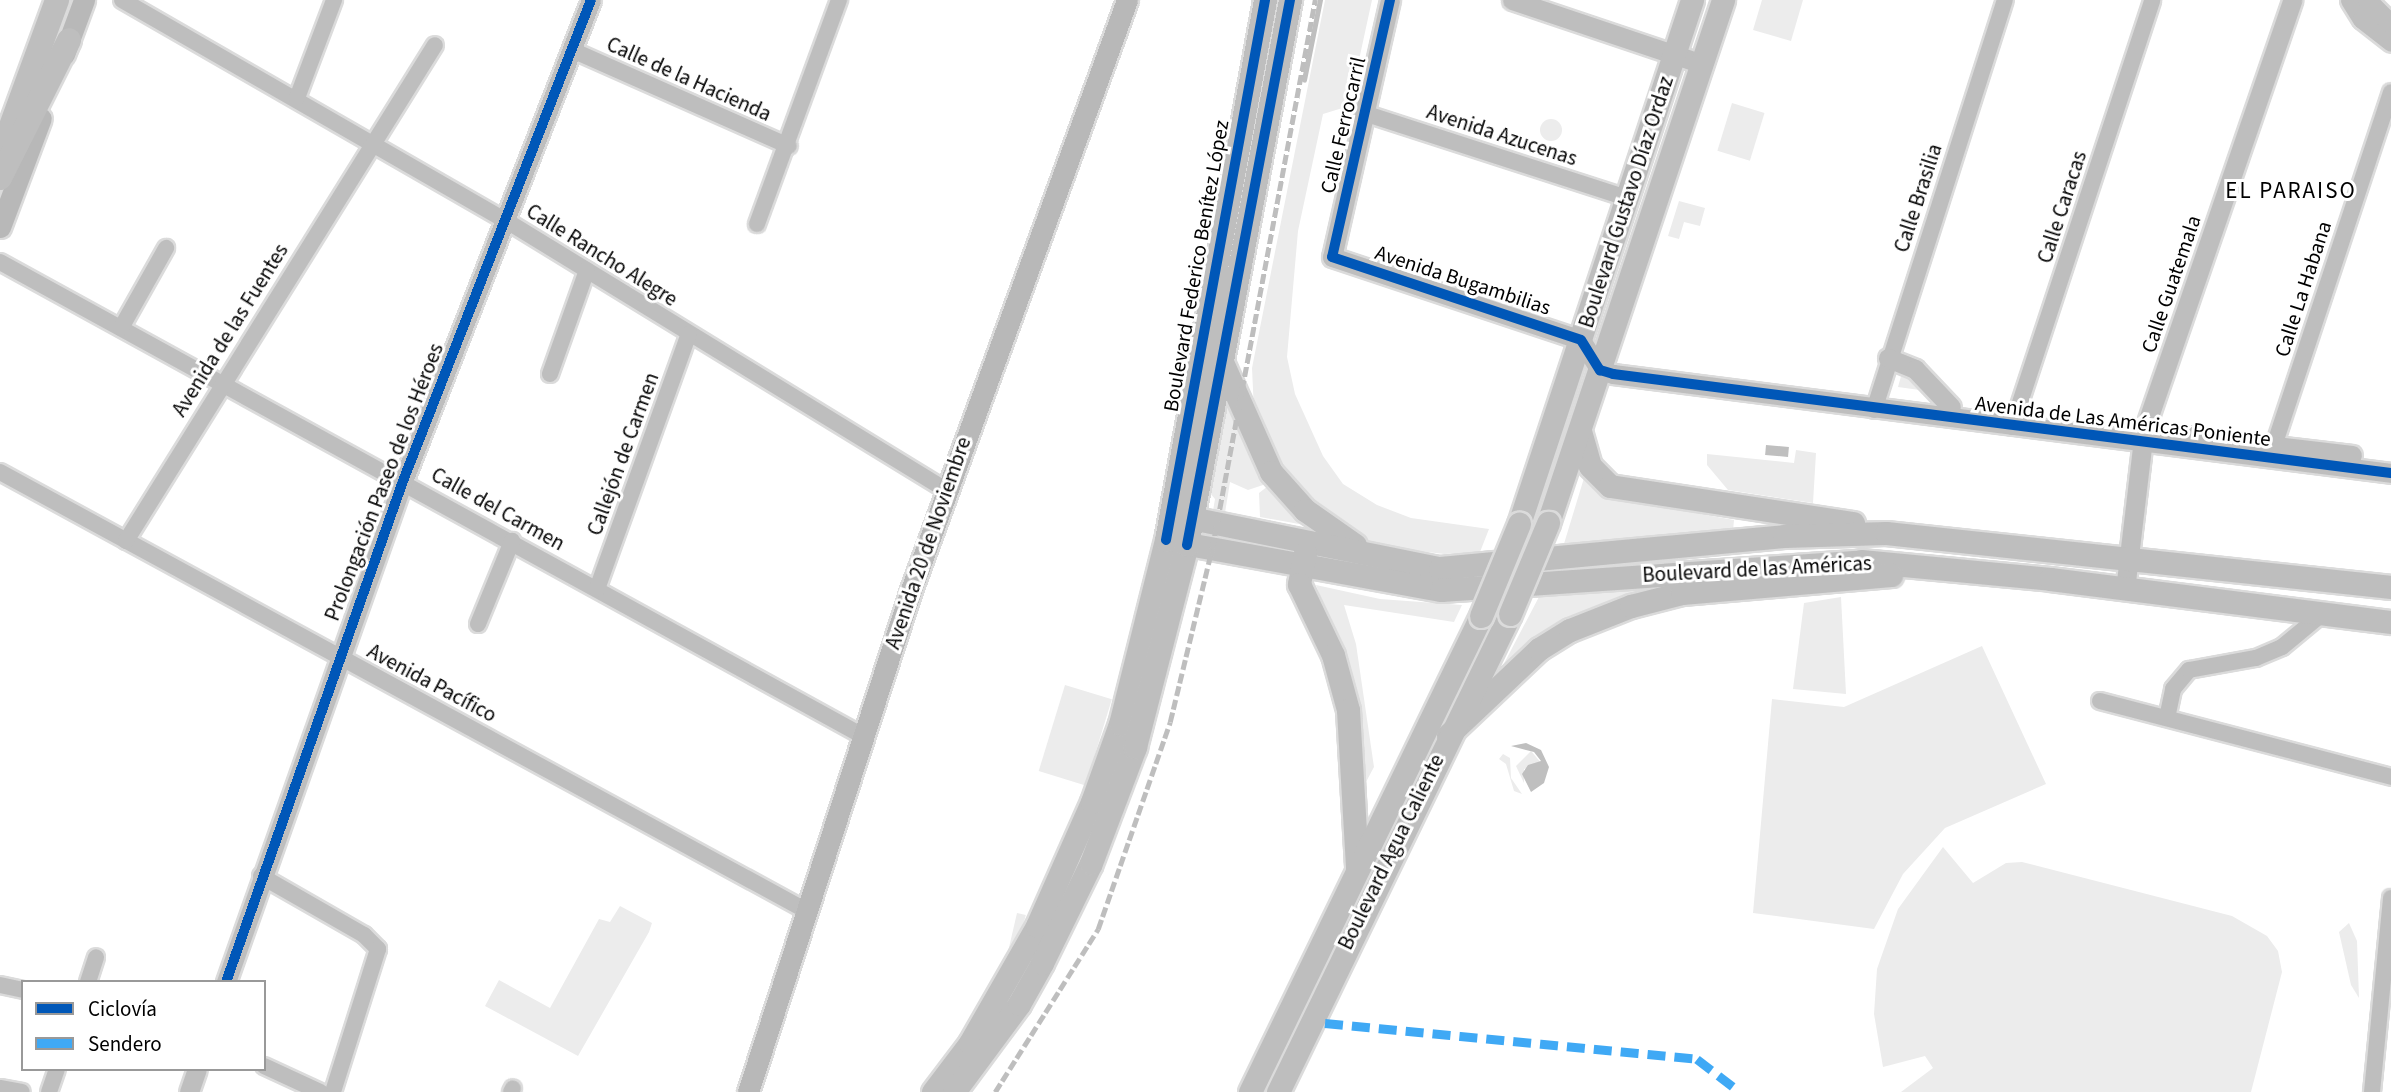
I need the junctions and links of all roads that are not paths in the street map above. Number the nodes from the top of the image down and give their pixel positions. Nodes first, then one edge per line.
1 (57, 0) edge
2 (84, 0) edge
3 (122, 0) edge
4 (334, 0) edge
5 (591, 0) edge
6 (839, 0) edge
7 (1127, 0) edge
8 (1265, 0) edge
9 (1290, 0) edge
10 (1390, 0) edge
11 (1512, 0) edge
12 (1692, 0) edge
13 (1723, 0) edge
14 (2005, 0) edge
15 (2152, 0) edge
16 (2292, 0) edge
17 (2350, 0) edge
18 (2367, 0) edge
19 (2391, 24) edge
20 (69, 40) junction
21 (2391, 42) edge
22 (435, 45) dead end
23 (572, 50) junction
24 (1674, 54) junction
25 (1702, 64) junction
26 (2391, 92) edge
27 (298, 98) junction
28 (1364, 113) junction
29 (373, 143) junction
30 (789, 146) junction
31 (0, 156) edge
32 (0, 178) edge
33 (1627, 198) junction
34 (505, 220) junction
35 (757, 224) dead end
36 (0, 227) edge
37 (166, 248) dead end
38 (1332, 257) joint
39 (0, 262) edge
40 (587, 271) junction
41 (121, 328) junction
42 (689, 334) junction
43 (1581, 340) junction
44 (1888, 358) junction
45 (1222, 362) junction
46 (1600, 370) junction
47 (550, 374) dead end
48 (221, 383) junction
49 (1875, 404) junction
50 (1951, 407) junction
51 (2014, 421) junction
52 (1580, 431) junction
53 (2143, 437) junction
54 (2271, 453) junction
55 (2391, 459) edge
56 (0, 472) edge
57 (2391, 472) edge
58 (404, 481) junction
59 (946, 490) junction
60 (1745, 508) junction
61 (1182, 516) junction
62 (1548, 523) joint
63 (1922, 535) junction
64 (126, 541) junction
65 (512, 541) junction
66 (1751, 541) junction
67 (1177, 542) junction
68 (1322, 544) junction
69 (1373, 556) junction
70 (2129, 558) junction
71 (1299, 565) junction
72 (1747, 578) junction
73 (2391, 587) edge
74 (597, 589) junction
75 (2125, 590) junction
76 (2322, 614) junction
77 (1481, 616) joint
78 (2385, 623) edge
79 (478, 624) dead end
80 (340, 657) junction
81 (2100, 701) dead end
82 (2167, 718) junction
83 (1448, 735) junction
84 (863, 736) junction
85 (2391, 777) edge
86 (1357, 871) junction
87 (261, 876) junction
88 (2391, 898) edge
89 (807, 911) junction
90 (96, 957) dead end
91 (89, 980) edge
92 (227, 980) edge
93 (1007, 980) junction
94 (0, 985) edge
95 (21, 990) edge
96 (1019, 1004) junction
97 (266, 1067) edge
98 (56, 1071) edge
99 (196, 1071) edge
100 (3, 1089) edge
101 (22, 1092) edge
102 (49, 1092) edge
103 (189, 1092) edge
104 (320, 1092) edge
105 (333, 1092) edge
106 (748, 1092) edge
107 (915, 1092) edge
108 (933, 1092) edge
109 (954, 1092) edge
110 (970, 1092) edge
111 (1250, 1092) edge
112 (1278, 1092) edge
113 (2372, 1092) edge

1 - 31 highway
2 - 20 main road
3 - 27 street, Calle Rancho Alegre
4 - 27 street
5 - 23 street, Prolongación Paseo de los Héroes
6 - 30 street
7 - 59 main road, Avenida 20 de Noviembre
8 - 61 main road, Boulevard Federico Benítez López
9 - 45 main road, Boulevard Federico Benítez López
10 - 28 street, Calle Ferrocarril
11 - 24 street
12 - 24 main road, Boulevard Gustavo Díaz Ordaz
13 - 25 main road, Boulevard Gustavo Díaz Ordaz
14 - 44 street, Calle Brasilia
15 - 51 street, Calle Caracas
16 - 53 street, Calle Guatemala
17 - 21 street
18 - 19 street
20 - 32 highway
20 - 36 main road
22 - 29 street, Avenida de las Fuentes
23 - 30 street, Calle de la Hacienda
23 - 34 street, Prolongación Paseo de los Héroes
24 - 25 street
24 - 33 main road, Boulevard Gustavo Díaz Ordaz
25 - 46 main road, Boulevard Gustavo Díaz Ordaz
26 - 54 street, Calle La Habana
27 - 29 street, Calle Rancho Alegre
28 - 33 street, Avenida Azucenas
28 - 38 street, Calle Ferrocarril
29 - 34 street, Calle Rancho Alegre
29 - 48 street, Avenida de las Fuentes
30 - 35 street
33 - 43 main road, Boulevard Gustavo Díaz Ordaz
34 - 40 street, Calle Rancho Alegre
34 - 58 street, Prolongación Paseo de los Héroes
37 - 41 street
38 - 43 street, Avenida Bugambilias
39 - 41 street, Calle del Carmen
40 - 42 street, Calle Rancho Alegre
40 - 47 street
41 - 48 street, Calle del Carmen
42 - 59 street, Calle Rancho Alegre
42 - 74 street, Callejón de Carmen
43 - 46 street
43 - 77 main road, Boulevard Gustavo Díaz Ordaz, bridge
44 - 49 street, Calle Brasilia
44 - 50 street
45 - 61 main road, Boulevard Federico Benítez López
45 - 69 main road
46 - 49 street, Avenida de Las Américas Poniente
46 - 52 main road, Boulevard Gustavo Díaz Ordaz
48 - 58 street, Calle del Carmen
48 - 64 street, Avenida de las Fuentes
49 - 50 street, Avenida de Las Américas Poniente
49 - 51 street, Avenida de Las Américas Poniente
50 - 51 street, Avenida de Las Américas Poniente
51 - 53 street, Avenida de Las Américas Poniente
52 - 60 main road
52 - 62 main road, Boulevard Gustavo Díaz Ordaz
53 - 54 street, Avenida de Las Américas Poniente
53 - 70 street, Calle Guatemala
54 - 55 street, Avenida de Las Américas Poniente
54 - 57 street, Avenida de Las Américas Poniente
56 - 64 street, Avenida Pacífico
58 - 65 street, Calle del Carmen
58 - 80 street, Prolongación Paseo de los Héroes
59 - 84 main road, Avenida 20 de Noviembre
60 - 63 main road
60 - 66 main road
61 - 67 main road, Boulevard Federico Benítez López
61 - 68 main road, Boulevard de las Américas
62 - 83 main road, Boulevard Agua Caliente, bridge
63 - 66 main road, Boulevard de las Américas
63 - 70 main road, Boulevard de las Américas
64 - 80 street, Avenida Pacífico
65 - 74 street, Calle del Carmen
65 - 79 street
66 - 69 main road, Boulevard de las Américas
66 - 72 main road
67 - 71 main road, Boulevard de las Américas
67 - 93 main road, Boulevard Federico Benítez López
67 - 96 main road, Boulevard Federico Benítez López
68 - 69 main road, Boulevard de las Américas
68 - 71 main road
70 - 73 main road, Boulevard de las Américas
70 - 75 street, Calle Guatemala
71 - 72 main road, Boulevard de las Américas
71 - 86 main road
72 - 75 main road, Boulevard de las Américas
72 - 83 main road
74 - 84 street, Calle del Carmen
75 - 76 main road, Boulevard de las Américas
76 - 78 main road, Boulevard de las Américas
76 - 82 street
77 - 86 main road, Boulevard Agua Caliente
80 - 87 street, Prolongación Paseo de los Héroes
80 - 89 street, Avenida Pacífico
81 - 82 street
82 - 85 street
83 - 112 main road, Boulevard Agua Caliente
84 - 89 main road, Avenida 20 de Noviembre
86 - 111 main road, Boulevard Agua Caliente
87 - 92 street, Prolongación Paseo de los Héroes
87 - 105 street
88 - 113 street
89 - 106 main road, Avenida 20 de Noviembre
90 - 91 street
93 - 107 main road
93 - 108 main road, Boulevard Federico Benítez López
94 - 95 street
96 - 109 main road, Boulevard Federico Benítez López
96 - 110 main road
97 - 104 street
98 - 102 street
99 - 103 street
100 - 101 street

